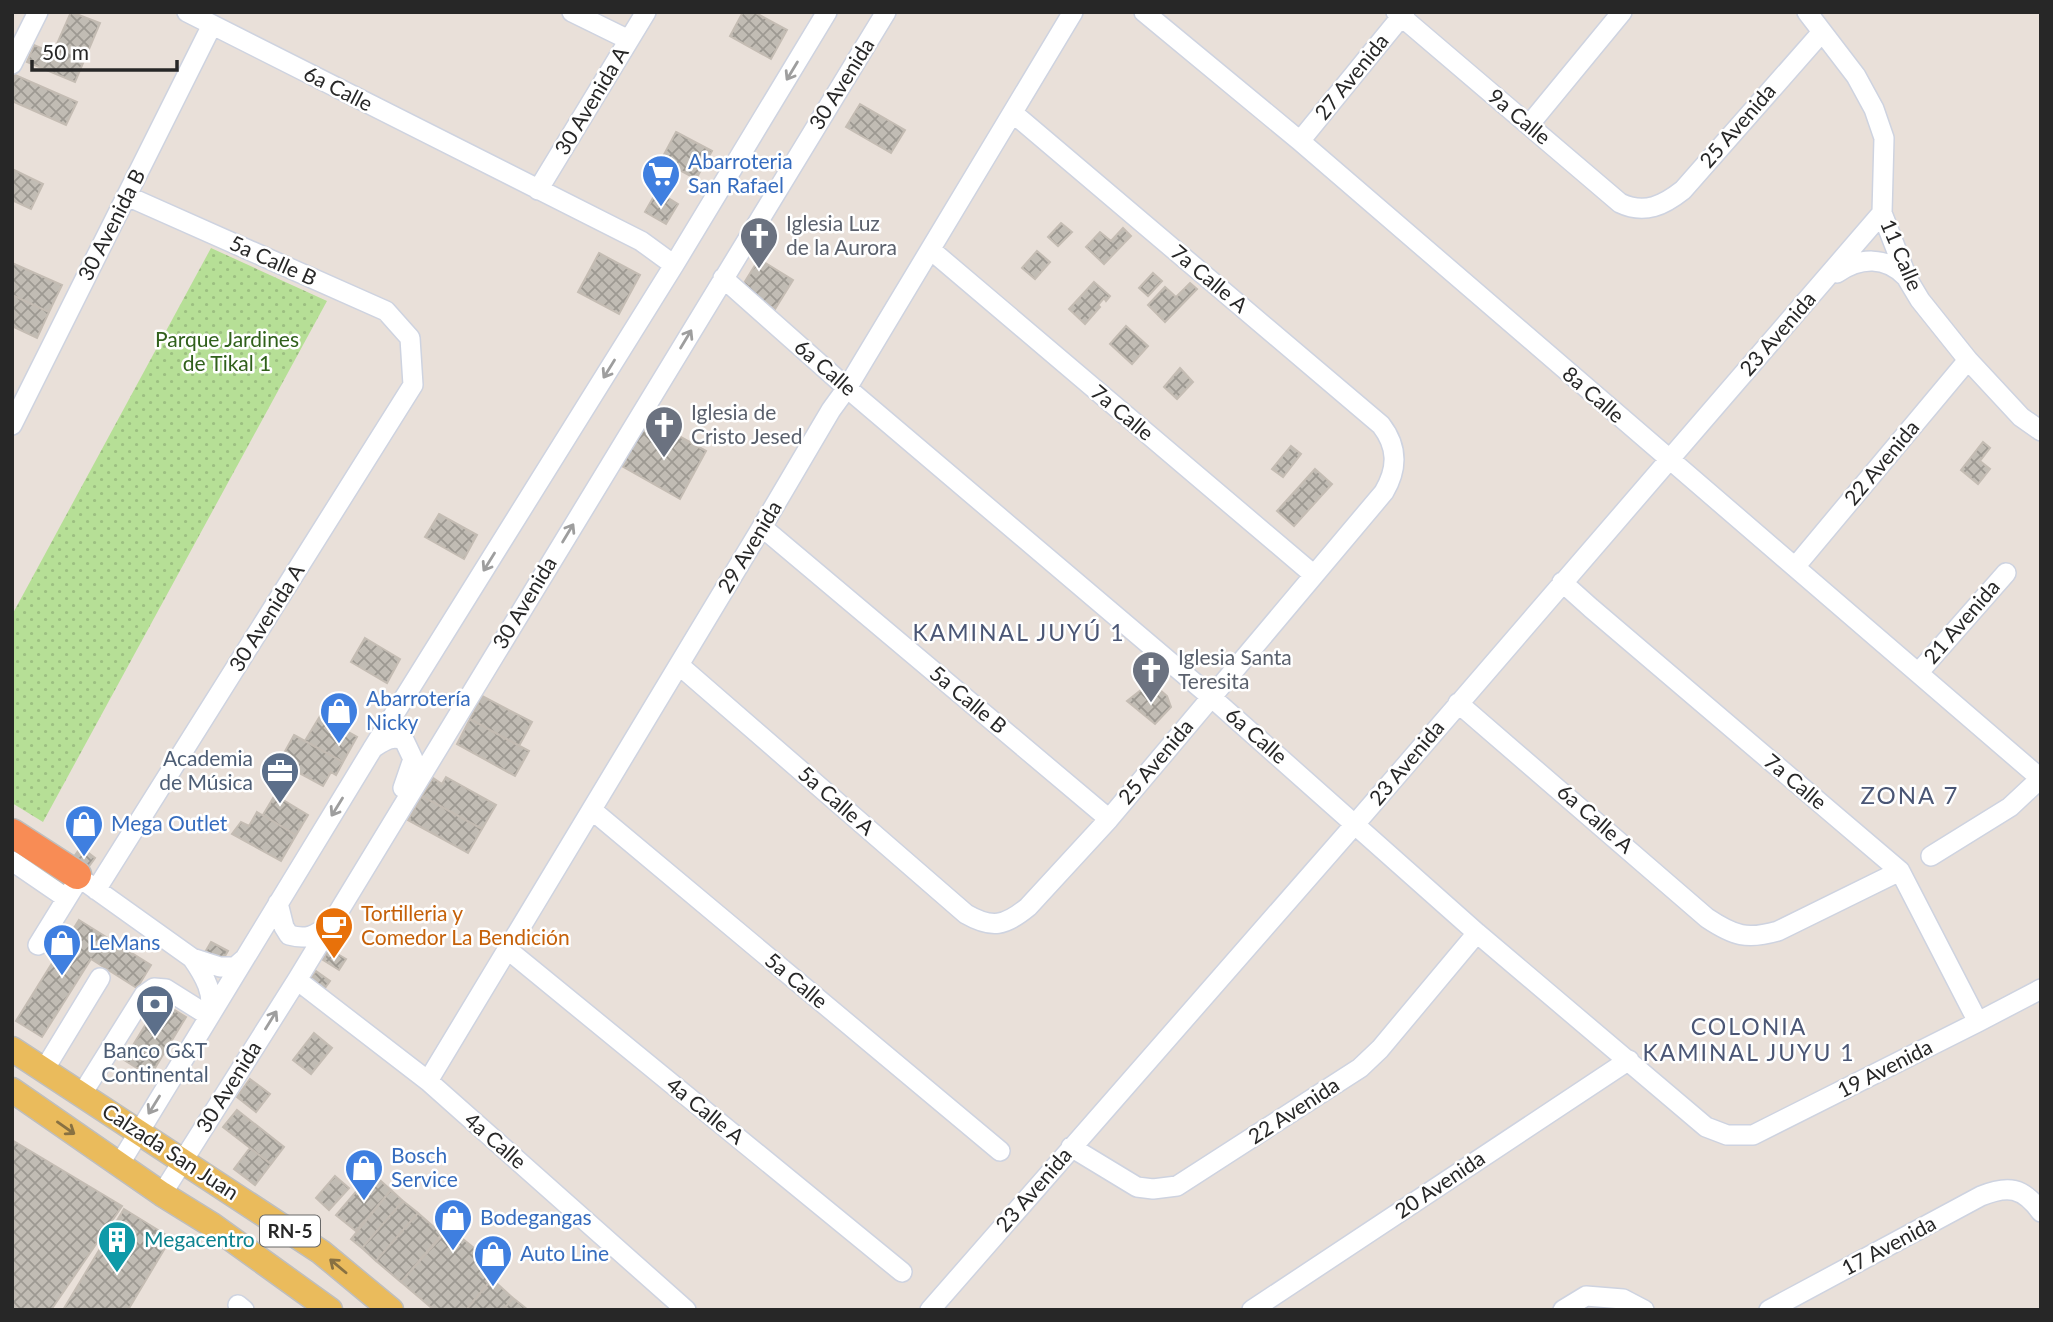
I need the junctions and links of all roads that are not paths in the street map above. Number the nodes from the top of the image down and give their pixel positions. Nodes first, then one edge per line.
1 (38, 12) edge
2 (187, 12) edge
3 (572, 12) edge
4 (646, 12) edge
5 (827, 12) edge
6 (886, 12) edge
7 (1073, 12) edge
8 (1144, 12) edge
9 (1622, 12) edge
10 (1807, 12) edge
11 (1401, 14) edge
12 (212, 25) junction
13 (1822, 32) junction
14 (629, 40) junction
15 (12, 65) edge
16 (1013, 113) junction
17 (1529, 125) junction
18 (1300, 141) junction
19 (538, 190) junction
20 (127, 196) junction
21 (1647, 209) joint
22 (1882, 214) junction
23 (931, 250) junction
24 (674, 265) junction
25 (723, 278) junction
26 (1908, 280) junction
27 (1824, 281) junction
28 (410, 338) joint
29 (1968, 360) junction
30 (847, 388) junction
31 (12, 425) edge
32 (2041, 431) edge
33 (1394, 451) joint
34 (1668, 460) junction
35 (762, 527) junction
36 (1795, 567) junction
37 (2006, 573) dead end
38 (1314, 575) junction
39 (1562, 582) junction
40 (679, 666) junction
41 (1919, 672) junction
42 (1210, 696) junction
43 (1458, 703) junction
44 (373, 748) junction
45 (2040, 778) edge
46 (592, 810) junction
47 (394, 818) junction
48 (1109, 819) junction
49 (12, 823) edge
50 (1356, 823) junction
51 (12, 833) edge
52 (1931, 856) dead end
53 (12, 861) edge
54 (1900, 871) junction
55 (70, 881) junction
56 (278, 903) junction
57 (331, 924) junction
58 (998, 924) joint
59 (1477, 933) junction
60 (38, 945) dead end
61 (507, 949) junction
62 (192, 958) junction
63 (243, 960) junction
64 (100, 978) dead end
65 (296, 980) junction
66 (2041, 989) edge
67 (209, 1016) junction
68 (1978, 1022) junction
69 (12, 1049) edge
70 (1629, 1060) junction
71 (44, 1070) junction
72 (428, 1081) junction
73 (12, 1090) edge
74 (82, 1094) junction
75 (138, 1132) junction
76 (1727, 1135) joint
77 (1071, 1147) junction
78 (1000, 1151) dead end
79 (182, 1161) junction
80 (119, 1165) junction
81 (162, 1194) junction
82 (2041, 1212) edge
83 (902, 1272) dead end
84 (330, 1310) edge
85 (391, 1310) edge
86 (686, 1310) edge
87 (930, 1310) edge
88 (1252, 1310) edge
89 (1563, 1310) edge
90 (1644, 1310) edge
91 (1769, 1310) edge

1 - 15 street
2 - 12 street, 6a Calle
3 - 14 street
4 - 14 street, 30 Avenida A
5 -> 24 street
6 - 25 street, 30 Avenida
7 - 16 street, 29 Avenida
8 - 18 street, 8a Calle
9 - 17 street
10 - 13 street, 11 Calle
11 - 17 street, 9a Calle
11 - 18 street, 27 Avenida
12 - 19 street, 6a Calle
12 - 20 street, 30 Avenida B
13 - 21 street, 25 Avenida
13 - 22 street, 11 Calle
14 - 19 street, 30 Avenida A
16 - 23 street, 29 Avenida
16 - 33 street, 7a Calle A
17 - 21 street, 9a Calle
18 - 34 street, 8a Calle
19 - 24 street, 6a Calle
20 - 28 street, 5a Calle B
20 - 31 street, 30 Avenida B
22 - 26 street, 11 Calle
22 - 27 street, 23 Avenida
23 - 30 street, 29 Avenida
23 - 38 street, 7a Calle
24 -> 44 street
25 - 30 street, 6a Calle
47 -> 25 street, 30 Avenida
26 - 27 street
26 - 29 street, 11 Calle
27 - 34 street, 23 Avenida
28 - 55 street, 30 Avenida A
29 - 32 street, 11 Calle
29 - 36 street, 22 Avenida
30 - 35 street, 29 Avenida
30 - 42 street, 6a Calle
33 - 38 street, 25 Avenida
34 - 36 street, 8a Calle
34 - 39 street, 23 Avenida
35 - 40 street, 29 Avenida
35 - 48 street, 5a Calle B
36 - 41 street, 8a Calle
37 - 41 street, 21 Avenida
38 - 42 street, 25 Avenida
39 - 43 street, 23 Avenida
39 - 54 street, 7a Calle
40 - 46 street, 29 Avenida
40 - 58 street, 5a Calle A
41 - 45 street, 8a Calle
42 - 48 street, 25 Avenida
42 - 50 street, 6a Calle
43 - 50 street, 23 Avenida
43 - 54 street, 6a Calle A
44 - 47 street
44 -> 56 street
45 - 52 street
46 - 61 street, 29 Avenida
46 - 78 street, 5a Calle
47 - 57 street, 30 Avenida
48 - 58 street, 25 Avenida
49 - 55 street
50 - 59 street, 6a Calle
50 - 77 street, 23 Avenida
51 - 55 highway
53 - 55 street
54 - 68 street, 7a Calle
55 - 60 street, 30 Avenida A
55 - 62 street
56 - 57 street
56 - 63 street
57 - 65 street, 30 Avenida
59 - 70 street, 6a Calle
59 - 77 street, 22 Avenida
61 - 72 street, 29 Avenida
61 - 83 street, 4a Calle A
62 - 63 street
62 - 67 street
63 - 67 street
64 - 71 street
65 - 72 street, 4a Calle
79 -> 65 street, 30 Avenida
66 - 68 street, 19 Avenida
67 - 74 street
67 -> 75 street
68 - 76 street, 19 Avenida
69 - 71 main road, Calzada San Juan / RN-5
70 - 76 street, 6a Calle
70 - 88 street, 20 Avenida
71 - 74 main road, Calzada San Juan / RN-5
72 - 86 street, 4a Calle
73 -> 80 main road, Calzada San Juan / RN-5
74 - 75 main road, Calzada San Juan / RN-5
75 - 79 main road, Calzada San Juan / RN-5
75 - 80 street
77 - 87 street, 23 Avenida
79 - 81 street, 30 Avenida
85 -> 79 main road, Calzada San Juan / RN-5
80 - 81 main road, Calzada San Juan / RN-5
81 - 84 main road, Calzada San Juan / RN-5
82 - 91 street, 17 Avenida
89 - 90 street

